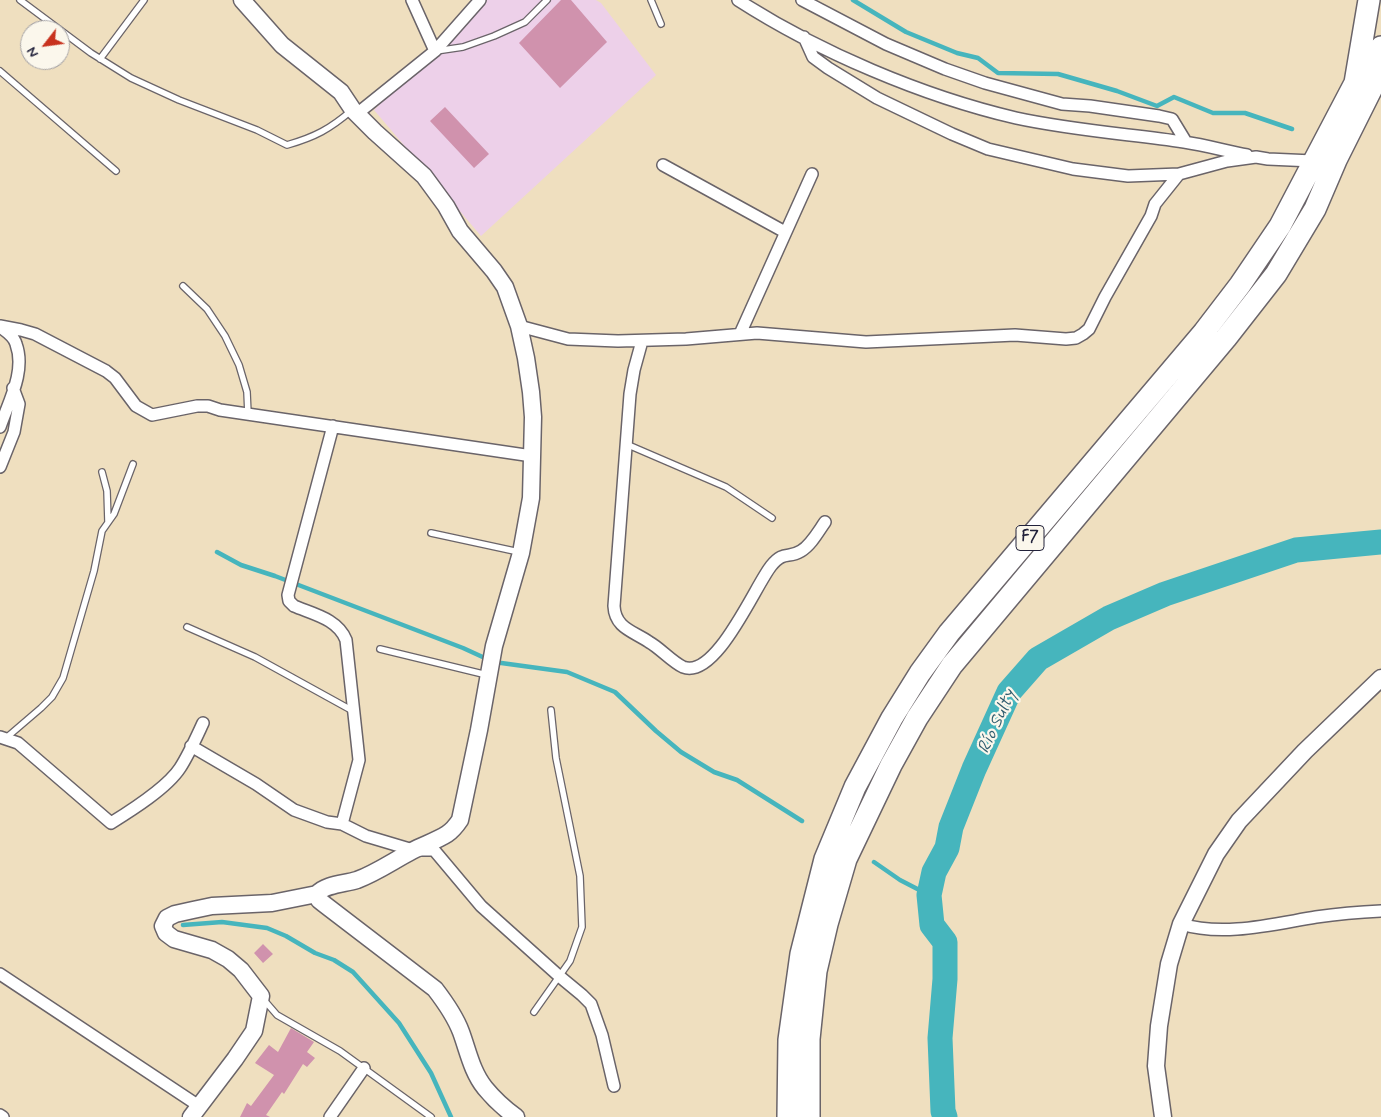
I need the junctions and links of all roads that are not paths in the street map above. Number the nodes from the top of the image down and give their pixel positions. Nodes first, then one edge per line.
1 (20, 0) edge
2 (144, 0) edge
3 (242, 0) edge
4 (412, 0) edge
5 (480, 0) edge
6 (547, 0) edge
7 (651, 0) edge
8 (738, 0) edge
9 (802, 0) edge
10 (1369, 1) edge
11 (660, 24) dead end
12 (804, 37) junction
13 (1373, 40) edge
14 (435, 51) junction
15 (100, 59) junction
16 (0, 70) edge
17 (355, 111) junction
18 (1186, 142) junction
19 (1256, 156) junction
20 (1313, 160) junction
21 (663, 165) dead end
22 (116, 171) dead end
23 (812, 174) dead end
24 (1179, 174) junction
25 (785, 232) junction
26 (183, 286) dead end
27 (0, 326) edge
28 (519, 326) junction
29 (740, 334) junction
30 (642, 341) junction
31 (13, 388) junction
32 (248, 414) junction
33 (333, 426) junction
34 (0, 427) edge
35 (626, 444) junction
36 (532, 456) junction
37 (132, 464) dead end
38 (0, 467) edge
39 (102, 472) dead end
40 (772, 518) dead end
41 (826, 522) dead end
42 (108, 523) junction
43 (431, 533) dead end
44 (521, 552) junction
45 (186, 627) dead end
46 (380, 649) dead end
47 (489, 675) junction
48 (1381, 678) edge
49 (551, 710) dead end
50 (355, 712) junction
51 (203, 723) dead end
52 (3, 738) edge
53 (191, 746) junction
54 (342, 824) junction
55 (413, 850) junction
56 (317, 894) junction
57 (1381, 910) edge
58 (1182, 924) junction
59 (0, 974) edge
60 (559, 976) junction
61 (261, 996) junction
62 (534, 1012) dead end
63 (364, 1068) junction
64 (614, 1086) dead end
65 (195, 1112) edge
66 (330, 1117) edge
67 (431, 1117) edge
68 (516, 1117) edge
69 (788, 1117) edge
70 (809, 1117) edge
71 (1164, 1117) edge

1 - 15 lane
2 - 15 lane
3 - 17 street
4 - 14 street
5 - 14 street
6 - 14 lane
7 - 11 lane
8 - 12 street
9 - 18 street
10 - 13 highway, F7
12 - 18 street
12 - 24 street
13 - 20 highway, F7
13 - 70 highway, F7
14 - 17 street
15 - 17 lane
16 - 22 lane
17 - 28 street
18 - 19 street
19 - 20 street
19 - 24 street
20 - 69 highway, F7
21 - 25 street
23 - 25 street
24 - 29 street
25 - 29 street
26 - 32 lane
27 - 31 street
27 - 32 street
28 - 30 street
28 - 36 street
29 - 30 street
30 - 35 street
31 - 34 street
31 - 38 street
32 - 33 street
33 - 36 street
33 - 50 street
35 - 40 lane
35 - 41 street
36 - 44 street
37 - 42 lane
39 - 42 lane
42 - 52 lane
43 - 44 lane
44 - 47 street
45 - 50 lane
46 - 47 lane
47 - 55 street
48 - 58 street
49 - 60 lane
50 - 54 street
51 - 53 street
52 - 53 street
53 - 54 street
54 - 55 street
55 - 56 street
55 - 60 street
56 - 61 street
56 - 68 street
57 - 58 street
58 - 71 street
59 - 65 street
60 - 62 lane
60 - 64 street
61 - 63 lane
61 - 65 street
63 - 66 street
63 - 67 lane

